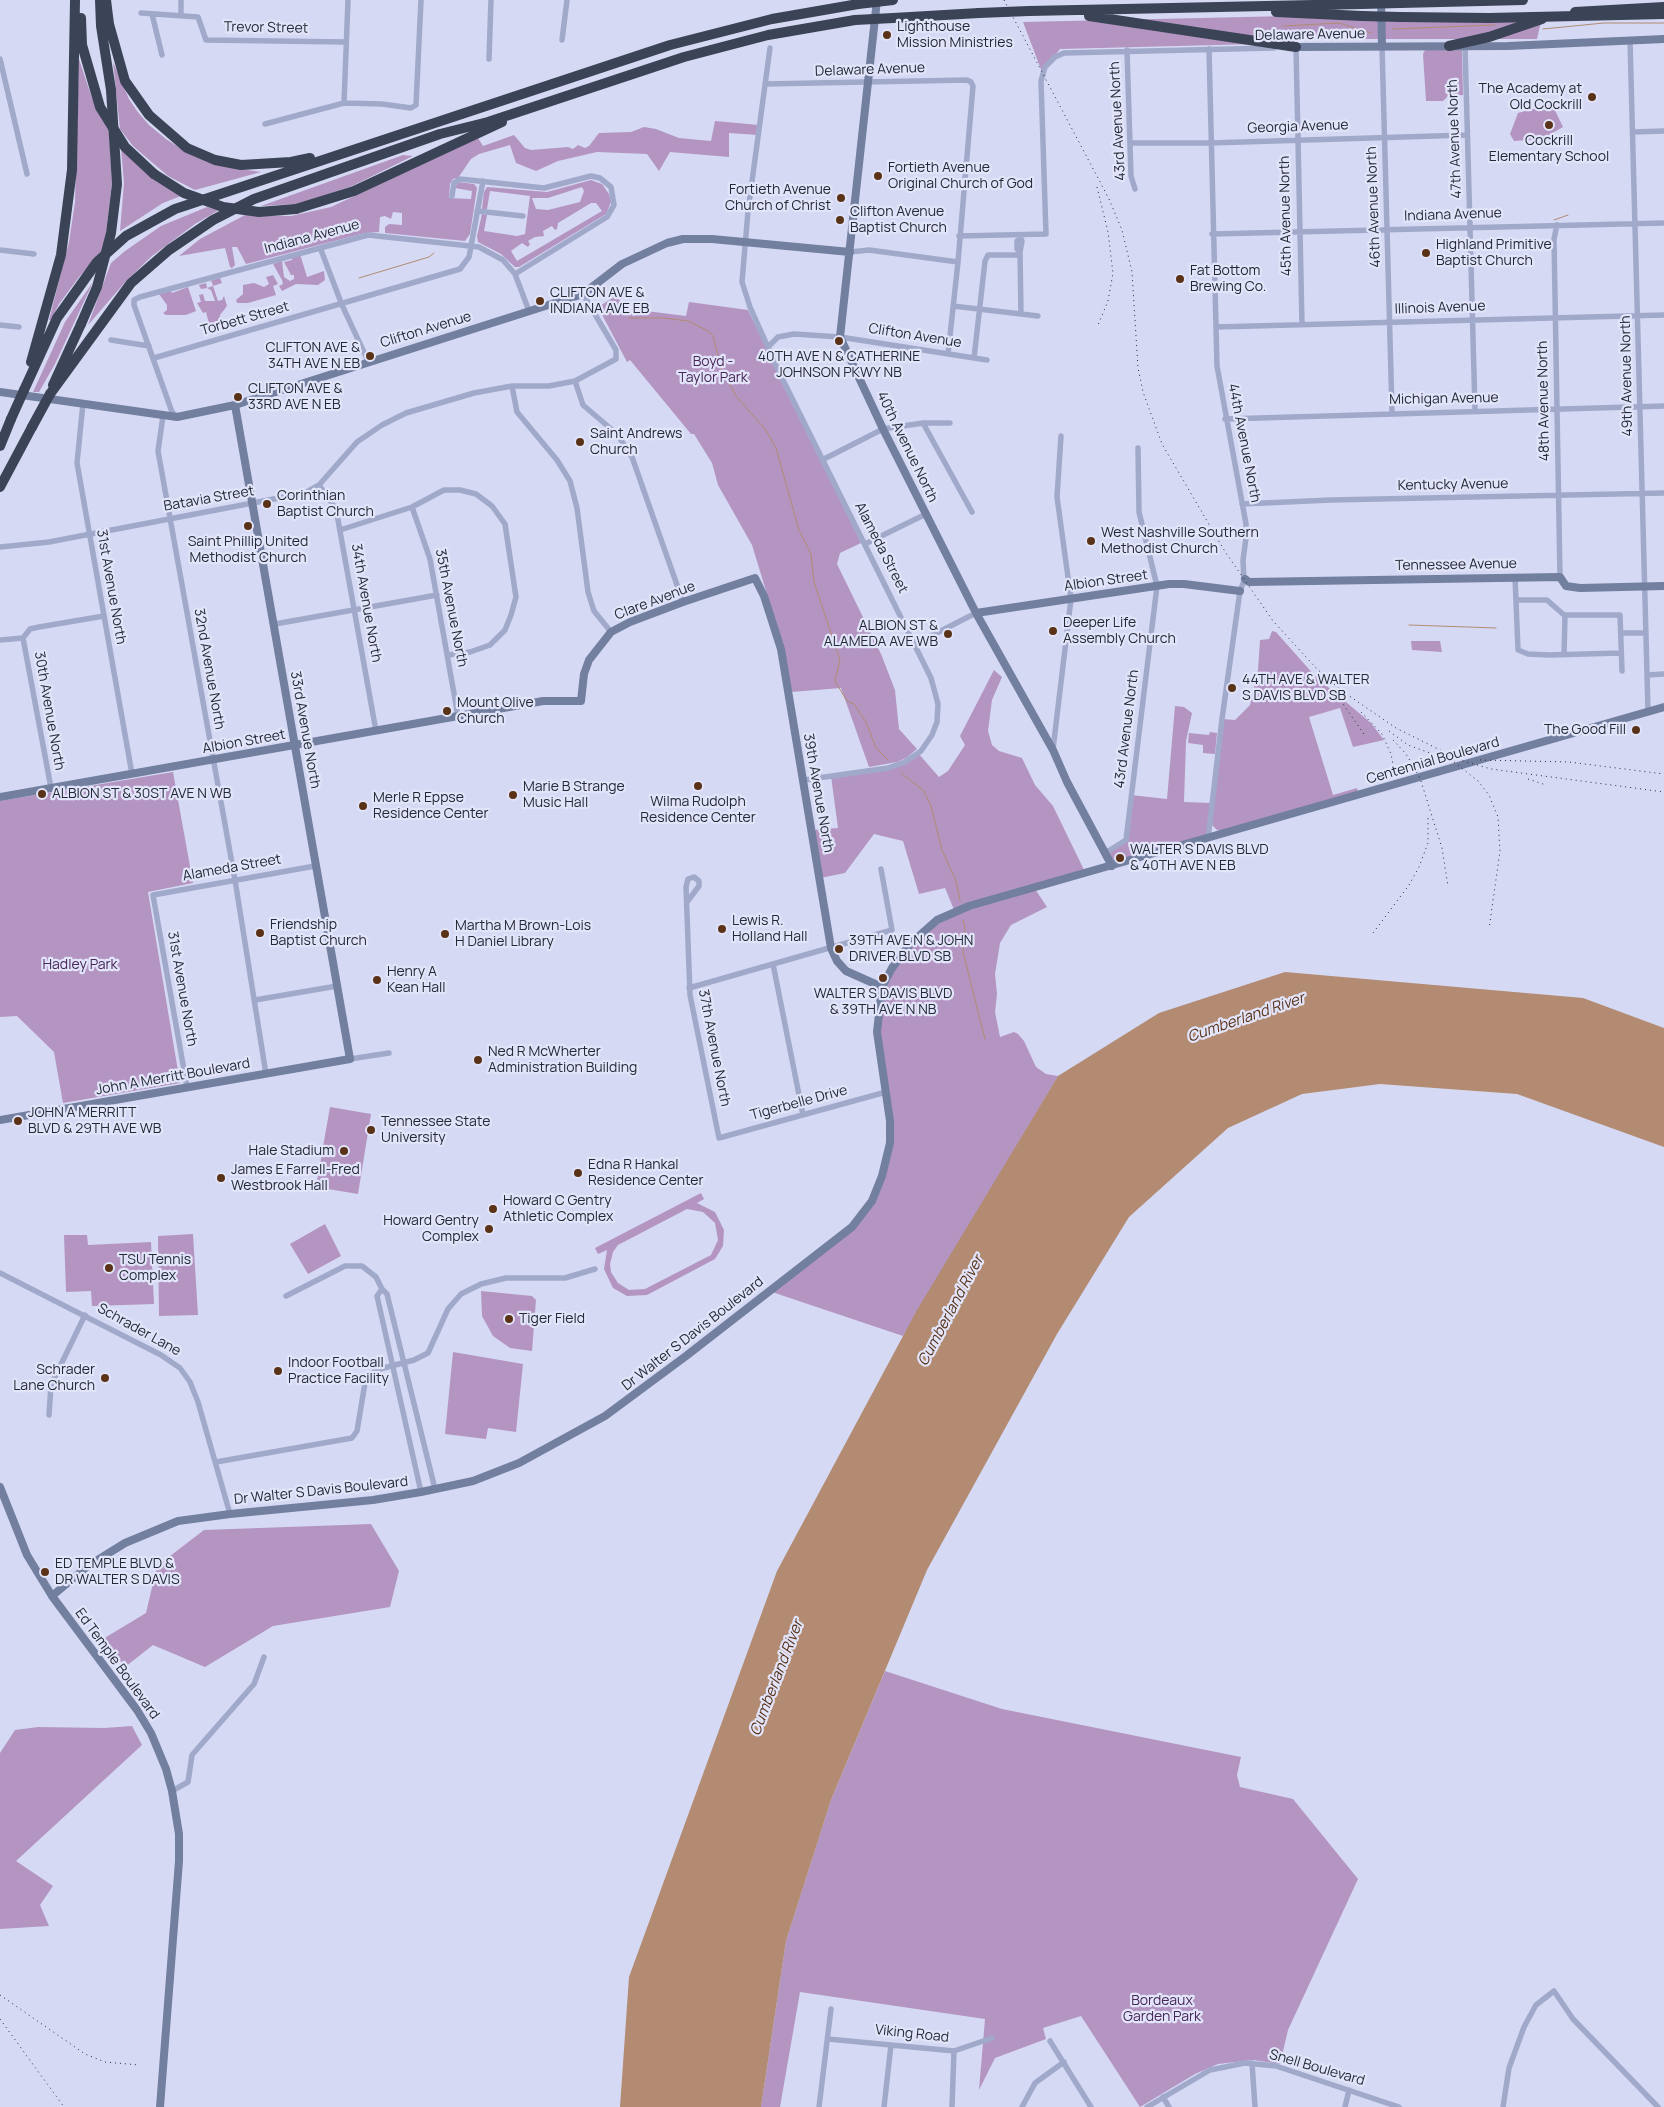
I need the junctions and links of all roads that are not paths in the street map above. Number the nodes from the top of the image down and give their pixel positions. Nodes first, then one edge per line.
1 (76, 0) edge
2 (80, 0) edge
3 (100, 0) edge
4 (106, 0) edge
5 (181, 0) edge
6 (348, 0) edge
7 (421, 0) edge
8 (491, 0) edge
9 (567, 0) edge
10 (877, 0) edge
11 (893, 0) edge
12 (901, 0) edge
13 (1381, 0) edge
14 (1523, 0) edge
15 (1238, 7) junction
16 (1664, 7) edge
17 (1058, 11) junction
18 (141, 13) dead end
19 (152, 14) junction
20 (1664, 14) edge
21 (181, 16) junction
22 (1664, 39) edge
23 (562, 40) dead end
24 (1630, 40) junction
25 (346, 42) junction
26 (1382, 46) junction
27 (1449, 46) junction
28 (1465, 46) junction
29 (1296, 47) junction
30 (770, 48) dead end
31 (1209, 49) junction
32 (1127, 50) junction
33 (162, 55) dead end
34 (0, 59) edge
35 (489, 59) dead end
36 (868, 83) junction
37 (765, 84) junction
38 (8, 91) junction
39 (0, 93) edge
40 (344, 104) junction
41 (537, 104) junction
42 (265, 124) dead end
43 (1664, 131) edge
44 (1634, 132) junction
45 (1467, 135) junction
46 (1385, 136) junction
47 (388, 138) junction
48 (1297, 140) junction
49 (1130, 143) junction
50 (1210, 143) junction
51 (27, 174) dead end
52 (483, 181) junction
53 (1135, 190) dead end
54 (452, 196) dead end
55 (477, 211) junction
56 (524, 216) dead end
57 (1664, 223) edge
58 (1635, 224) junction
59 (1557, 225) junction
60 (1471, 227) junction
61 (1387, 229) junction
62 (1299, 232) junction
63 (1212, 234) junction
64 (960, 236) junction
65 (1020, 237) junction
66 (744, 242) junction
67 (472, 246) junction
68 (0, 250) edge
69 (321, 250) junction
70 (850, 252) junction
71 (1020, 253) junction
72 (34, 254) dead end
73 (958, 262) junction
74 (516, 274) junction
75 (583, 294) junction
76 (342, 305) junction
77 (953, 306) junction
78 (979, 310) junction
79 (530, 311) junction
80 (1021, 314) junction
81 (1664, 315) edge
82 (1038, 316) dead end
83 (1639, 316) junction
84 (1555, 318) junction
85 (1473, 320) junction
86 (1389, 322) junction
87 (1302, 324) junction
88 (0, 325) edge
89 (1216, 327) junction
90 (19, 328) dead end
91 (840, 337) junction
92 (111, 340) dead end
93 (149, 346) junction
94 (769, 346) junction
95 (948, 354) junction
96 (154, 358) junction
97 (974, 358) junction
98 (986, 360) dead end
99 (368, 361) junction
100 (574, 381) junction
101 (512, 386) junction
102 (24, 390) junction
103 (0, 392) edge
104 (50, 393) junction
105 (83, 403) junction
106 (235, 406) junction
107 (1640, 406) junction
108 (1664, 406) edge
109 (1475, 410) junction
110 (1557, 410) junction
111 (1392, 412) junction
112 (164, 416) junction
113 (177, 417) junction
114 (1225, 419) junction
115 (923, 423) junction
116 (950, 423) dead end
117 (883, 430) junction
118 (1060, 436) dead end
119 (0, 446) edge
120 (1138, 448) dead end
121 (824, 459) junction
122 (319, 485) junction
123 (0, 487) edge
124 (1664, 493) edge
125 (1642, 494) junction
126 (1558, 496) junction
127 (252, 504) junction
128 (1242, 504) junction
129 (412, 507) junction
130 (972, 512) dead end
131 (926, 514) junction
132 (171, 518) junction
133 (340, 530) junction
134 (90, 534) junction
135 (865, 544) junction
136 (0, 547) edge
137 (1515, 577) junction
138 (1560, 577) junction
139 (755, 578) joint
140 (1245, 579) junction
141 (1157, 586) junction
142 (1664, 586) edge
143 (1644, 587) junction
144 (1240, 591) junction
145 (436, 596) junction
146 (1071, 598) junction
147 (1516, 600) junction
148 (683, 602) junction
149 (355, 610) junction
150 (976, 613) junction
151 (104, 616) junction
152 (1565, 616) junction
153 (274, 624) junction
154 (611, 632) junction
155 (1621, 633) junction
156 (1645, 633) junction
157 (23, 638) junction
158 (0, 640) edge
159 (915, 644) junction
160 (1622, 653) junction
161 (448, 655) junction
162 (1564, 656) junction
163 (1622, 671) dead end
164 (1664, 674) edge
165 (1647, 675) junction
166 (580, 702) joint
167 (1664, 707) edge
168 (1648, 711) junction
169 (458, 716) junction
170 (376, 731) junction
171 (295, 746) junction
172 (1053, 750) junction
173 (213, 760) junction
174 (132, 774) junction
175 (804, 780) junction
176 (51, 788) junction
177 (0, 797) edge
178 (1208, 839) junction
179 (1104, 853) junction
180 (315, 866) junction
181 (1112, 866) junction
182 (881, 869) dead end
183 (235, 880) junction
184 (153, 895) joint
185 (687, 902) dead end
186 (831, 948) junction
187 (773, 964) junction
188 (337, 986) junction
189 (882, 987) junction
190 (689, 988) junction
191 (255, 1000) junction
192 (389, 1053) dead end
193 (350, 1059) junction
194 (266, 1074) junction
195 (187, 1088) junction
196 (886, 1092) junction
197 (804, 1115) junction
198 (0, 1120) edge
199 (719, 1138) joint
200 (596, 1269) dead end
201 (0, 1273) edge
202 (382, 1289) junction
203 (286, 1296) dead end
204 (84, 1315) junction
205 (404, 1363) junction
206 (393, 1366) junction
207 (49, 1415) dead end
208 (216, 1462) junction
209 (0, 1487) edge
210 (435, 1489) junction
211 (421, 1492) junction
212 (230, 1514) junction
213 (52, 1596) junction
214 (264, 1657) dead end
215 (172, 1791) junction
216 (830, 2009) dead end
217 (992, 2038) dead end
218 (828, 2039) junction
219 (1050, 2040) dead end
220 (890, 2045) junction
221 (954, 2051) junction
222 (1064, 2062) junction
223 (1252, 2063) junction
224 (1349, 2090) junction
225 (1163, 2097) junction
226 (160, 2107) edge
227 (820, 2107) edge
228 (884, 2107) edge
229 (952, 2107) edge
230 (1022, 2107) edge
231 (1091, 2107) edge
232 (1146, 2107) edge
233 (1168, 2107) edge
234 (1255, 2107) edge
235 (1345, 2107) edge
236 (1398, 2107) edge
237 (1503, 2107) edge
238 (1658, 2107) edge

1 - 102 highway
2 - 41 highway, bridge
3 - 104 highway, bridge
4 - 47 highway
5 - 21 street
6 - 25 street
7 - 40 street
8 - 35 street
9 - 23 street
10 - 36 street
11 - 12 highway
11 - 47 highway, bridge
13 - 26 street, 46th Avenue North
14 - 15 highway, bridge
15 - 17 highway
15 - 20 highway, bridge
16 - 27 highway
17 - 29 highway
17 - 41 highway, bridge
18 - 19 street, Trevor Street
19 - 21 street, Trevor Street
19 - 33 street
21 - 25 street, Trevor Street
22 - 24 street, Delaware Avenue
24 - 28 street, Delaware Avenue
24 - 44 street, 49th Avenue North
25 - 40 street
26 - 27 street, Delaware Avenue
26 - 29 street, Delaware Avenue
26 - 46 street, 46th Avenue North
27 - 28 street, Delaware Avenue
28 - 45 street, 47th Avenue North
29 - 31 street, Delaware Avenue
29 - 48 street, 45th Avenue North
30 - 37 street
31 - 32 street, Delaware Avenue
31 - 50 street, 44th Avenue North
32 - 49 street, 43rd Avenue North
32 - 65 street, Delaware Avenue
34 - 38 street
36 - 37 street, Delaware Avenue
36 - 64 street, Delaware Avenue
36 - 70 street
37 - 66 street
38 - 39 street
38 - 51 street
40 - 42 street
41 - 104 highway
43 - 44 street
44 - 58 street, 49th Avenue North
45 - 46 street, Georgia Avenue
45 - 60 street, 47th Avenue North
46 - 48 street, Georgia Avenue
46 - 61 street, 46th Avenue North
47 - 102 highway
48 - 50 street, Georgia Avenue
48 - 62 street, 45th Avenue North
49 - 50 street, Georgia Avenue
49 - 53 street, 43rd Avenue North
50 - 63 street, 44th Avenue North
52 - 54 street
52 - 55 street
52 - 74 street
55 - 56 street
55 - 67 street
57 - 58 street, Indiana Avenue
58 - 59 street, Indiana Avenue
58 - 83 street, 49th Avenue North
59 - 60 street, Indiana Avenue
59 - 84 street, 48th Avenue North
60 - 61 street, Indiana Avenue
60 - 85 street, 47th Avenue North
61 - 62 street, Indiana Avenue
61 - 86 street, 46th Avenue North
62 - 63 street, Indiana Avenue
62 - 87 street, 45th Avenue North
63 - 89 street, 44th Avenue North
64 - 65 street
64 - 73 street
65 - 71 street
66 - 70 street, Clifton Avenue
66 - 75 street, Clifton Avenue
66 - 94 street, Alameda Street
67 - 69 street, Indiana Avenue
67 - 74 street, Indiana Avenue
67 - 76 street, Torbett Street
68 - 72 street
69 - 76 street
69 - 93 street, Indiana Avenue
70 - 73 street
70 - 91 street
71 - 78 street
71 - 80 street
73 - 77 street
74 - 79 street
75 - 79 street, Clifton Avenue
75 - 100 street, Batavia Street
76 - 96 street, Torbett Street
76 - 99 street
77 - 78 street
77 - 95 street
78 - 80 street
78 - 97 street
79 - 99 street, Clifton Avenue
80 - 82 street
81 - 83 street, Illinois Avenue
83 - 84 street, Illinois Avenue
83 - 107 street, 49th Avenue North
84 - 85 street, Illinois Avenue
84 - 110 street, 48th Avenue North
85 - 86 street, Illinois Avenue
85 - 109 street, 47th Avenue North
86 - 87 street, Illinois Avenue
86 - 111 street, 46th Avenue North
87 - 89 street, Illinois Avenue
88 - 90 street
89 - 114 street, 44th Avenue North
91 - 94 street, Clifton Avenue
91 - 95 street, Clifton Avenue
91 - 117 street, 40th Avenue North
92 - 93 street
93 - 96 street
94 - 121 street, Alameda Street
95 - 97 street, Clifton Avenue
96 - 113 street
97 - 98 street, Clifton Avenue
99 - 106 street, Clifton Avenue
100 - 101 street, Batavia Street
100 - 148 street
101 - 122 street, Batavia Street
101 - 154 street
102 - 119 highway, bridge
103 - 105 street, Clifton Avenue
104 - 123 highway, bridge
105 - 112 street, Clifton Avenue
105 - 134 street, 31st Avenue North
106 - 113 street, Clifton Avenue
106 - 127 street, 33rd Avenue North
107 - 108 street, Michigan Avenue
107 - 110 street, Michigan Avenue
107 - 125 street, 49th Avenue North
109 - 110 street, Michigan Avenue
109 - 111 street, Michigan Avenue
110 - 126 street, 48th Avenue North
111 - 114 street, Michigan Avenue
112 - 113 street, Clifton Avenue
112 - 132 street, 32nd Avenue North
114 - 128 street, 44th Avenue North
115 - 116 street
115 - 117 street
115 - 130 street
117 - 121 street
117 - 131 street, 40th Avenue North
118 - 146 street
120 - 141 street, 43rd Avenue North
121 - 135 street, Alameda Street
122 - 127 street, Batavia Street
122 - 133 street, 34th Avenue North
124 - 125 street, Kentucky Avenue
125 - 126 street, Kentucky Avenue
125 - 143 street, 49th Avenue North
126 - 128 street, Kentucky Avenue
126 - 138 street, 48th Avenue North
127 - 132 street, Batavia Street
127 - 153 street, 33rd Avenue North
128 - 140 street, 44th Avenue North
129 - 133 street
129 - 145 street, 35th Avenue North
129 - 161 street
131 - 135 street
131 - 150 street, 40th Avenue North
132 - 134 street, Batavia Street
132 - 173 street, 32nd Avenue North
133 - 149 street, 34th Avenue North
134 - 136 street, Batavia Street
134 - 151 street, 31st Avenue North
135 - 159 street, Alameda Street
137 - 138 street, Tennessee Avenue
137 - 140 street, Tennessee Avenue
137 - 147 street
138 - 143 street, Tennessee Avenue
139 - 148 street, Clare Avenue
139 - 175 street, 39th Avenue North
140 - 144 street, 44th Avenue North
141 - 144 street, Albion Street
141 - 146 street, Albion Street
141 - 179 street, 43rd Avenue North
142 - 143 street, Tennessee Avenue
143 - 156 street, 49th Avenue North
144 - 178 street, 44th Avenue North
145 - 149 street
145 - 161 street, 35th Avenue North
146 - 150 street, Albion Street
146 - 172 street
147 - 152 street
147 - 162 street
148 - 154 street, Clare Avenue
149 - 153 street
149 - 170 street, 34th Avenue North
150 - 159 street
150 - 172 street, 40th Avenue North
151 - 157 street
151 - 174 street, 31st Avenue North
152 - 155 street
152 - 162 street
153 - 171 street, 33rd Avenue North
154 - 166 street, Clare Avenue
155 - 156 street
155 - 160 street
156 - 165 street, 49th Avenue North
157 - 158 street
157 - 176 street, 30th Avenue North
159 - 175 street, Alameda Street
160 - 162 street
160 - 163 street
161 - 169 street, 35th Avenue North
164 - 165 street
165 - 168 street, 49th Avenue North
166 - 169 street, Albion Street
167 - 168 street, Centennial Boulevard
168 - 178 street, Centennial Boulevard
169 - 170 street, Albion Street
170 - 171 street, Albion Street
171 - 173 street, Albion Street
171 - 180 street, 33rd Avenue North
172 - 179 street, 40th Avenue North
173 - 174 street, Albion Street
173 - 183 street, 32nd Avenue North
174 - 176 street, Albion Street
175 - 186 street, 39th Avenue North
176 - 177 street, Albion Street
178 - 181 street, Centennial Boulevard
179 - 181 street, 40th Avenue North
180 - 183 street, Alameda Street
180 - 188 street, 33rd Avenue North
181 - 189 street, Dr Walter S Davis Boulevard
182 - 186 street
183 - 184 street, Alameda Street
183 - 191 street, 32nd Avenue North
184 - 195 street, 31st Avenue North
185 - 190 street, 37th Avenue North
186 - 187 street
186 - 189 street, 39th Avenue North
187 - 190 street
187 - 197 street
188 - 191 street
188 - 193 street, 33rd Avenue North
189 - 196 street, Dr Walter S Davis Boulevard
190 - 199 street, 37th Avenue North
191 - 194 street, 32nd Avenue North
192 - 193 street
193 - 194 street, John A Merritt Boulevard
194 - 195 street, John A Merritt Boulevard
195 - 198 street, John A Merritt Boulevard
196 - 197 street, Tigerbelle Drive
196 - 210 street, Dr Walter S Davis Boulevard
197 - 199 street, Tigerbelle Drive
200 - 205 street
201 - 204 street, Schrader Lane
202 - 203 street
202 - 205 street
202 - 206 street
204 - 207 street
204 - 208 street, Schrader Lane
205 - 206 street
205 - 210 street
206 - 208 street
206 - 211 street
208 - 212 street, Schrader Lane
209 - 213 street, Ed Temple Boulevard
210 - 211 street, Dr Walter S Davis Boulevard
211 - 212 street, Dr Walter S Davis Boulevard
212 - 213 street, Dr Walter S Davis Boulevard
213 - 215 street, Ed Temple Boulevard
214 - 215 street
215 - 226 street, Ed Temple Boulevard
216 - 218 street
217 - 221 street, Viking Road
218 - 220 street, Viking Road
218 - 227 street
219 - 222 street
220 - 221 street, Viking Road
220 - 228 street
221 - 229 street
222 - 230 street
222 - 231 street
223 - 224 street, Snell Boulevard
223 - 225 street, Snell Boulevard
223 - 234 street
224 - 235 street
224 - 236 street, Snell Boulevard
225 - 232 street, Snell Boulevard
225 - 233 street
237 - 238 street

